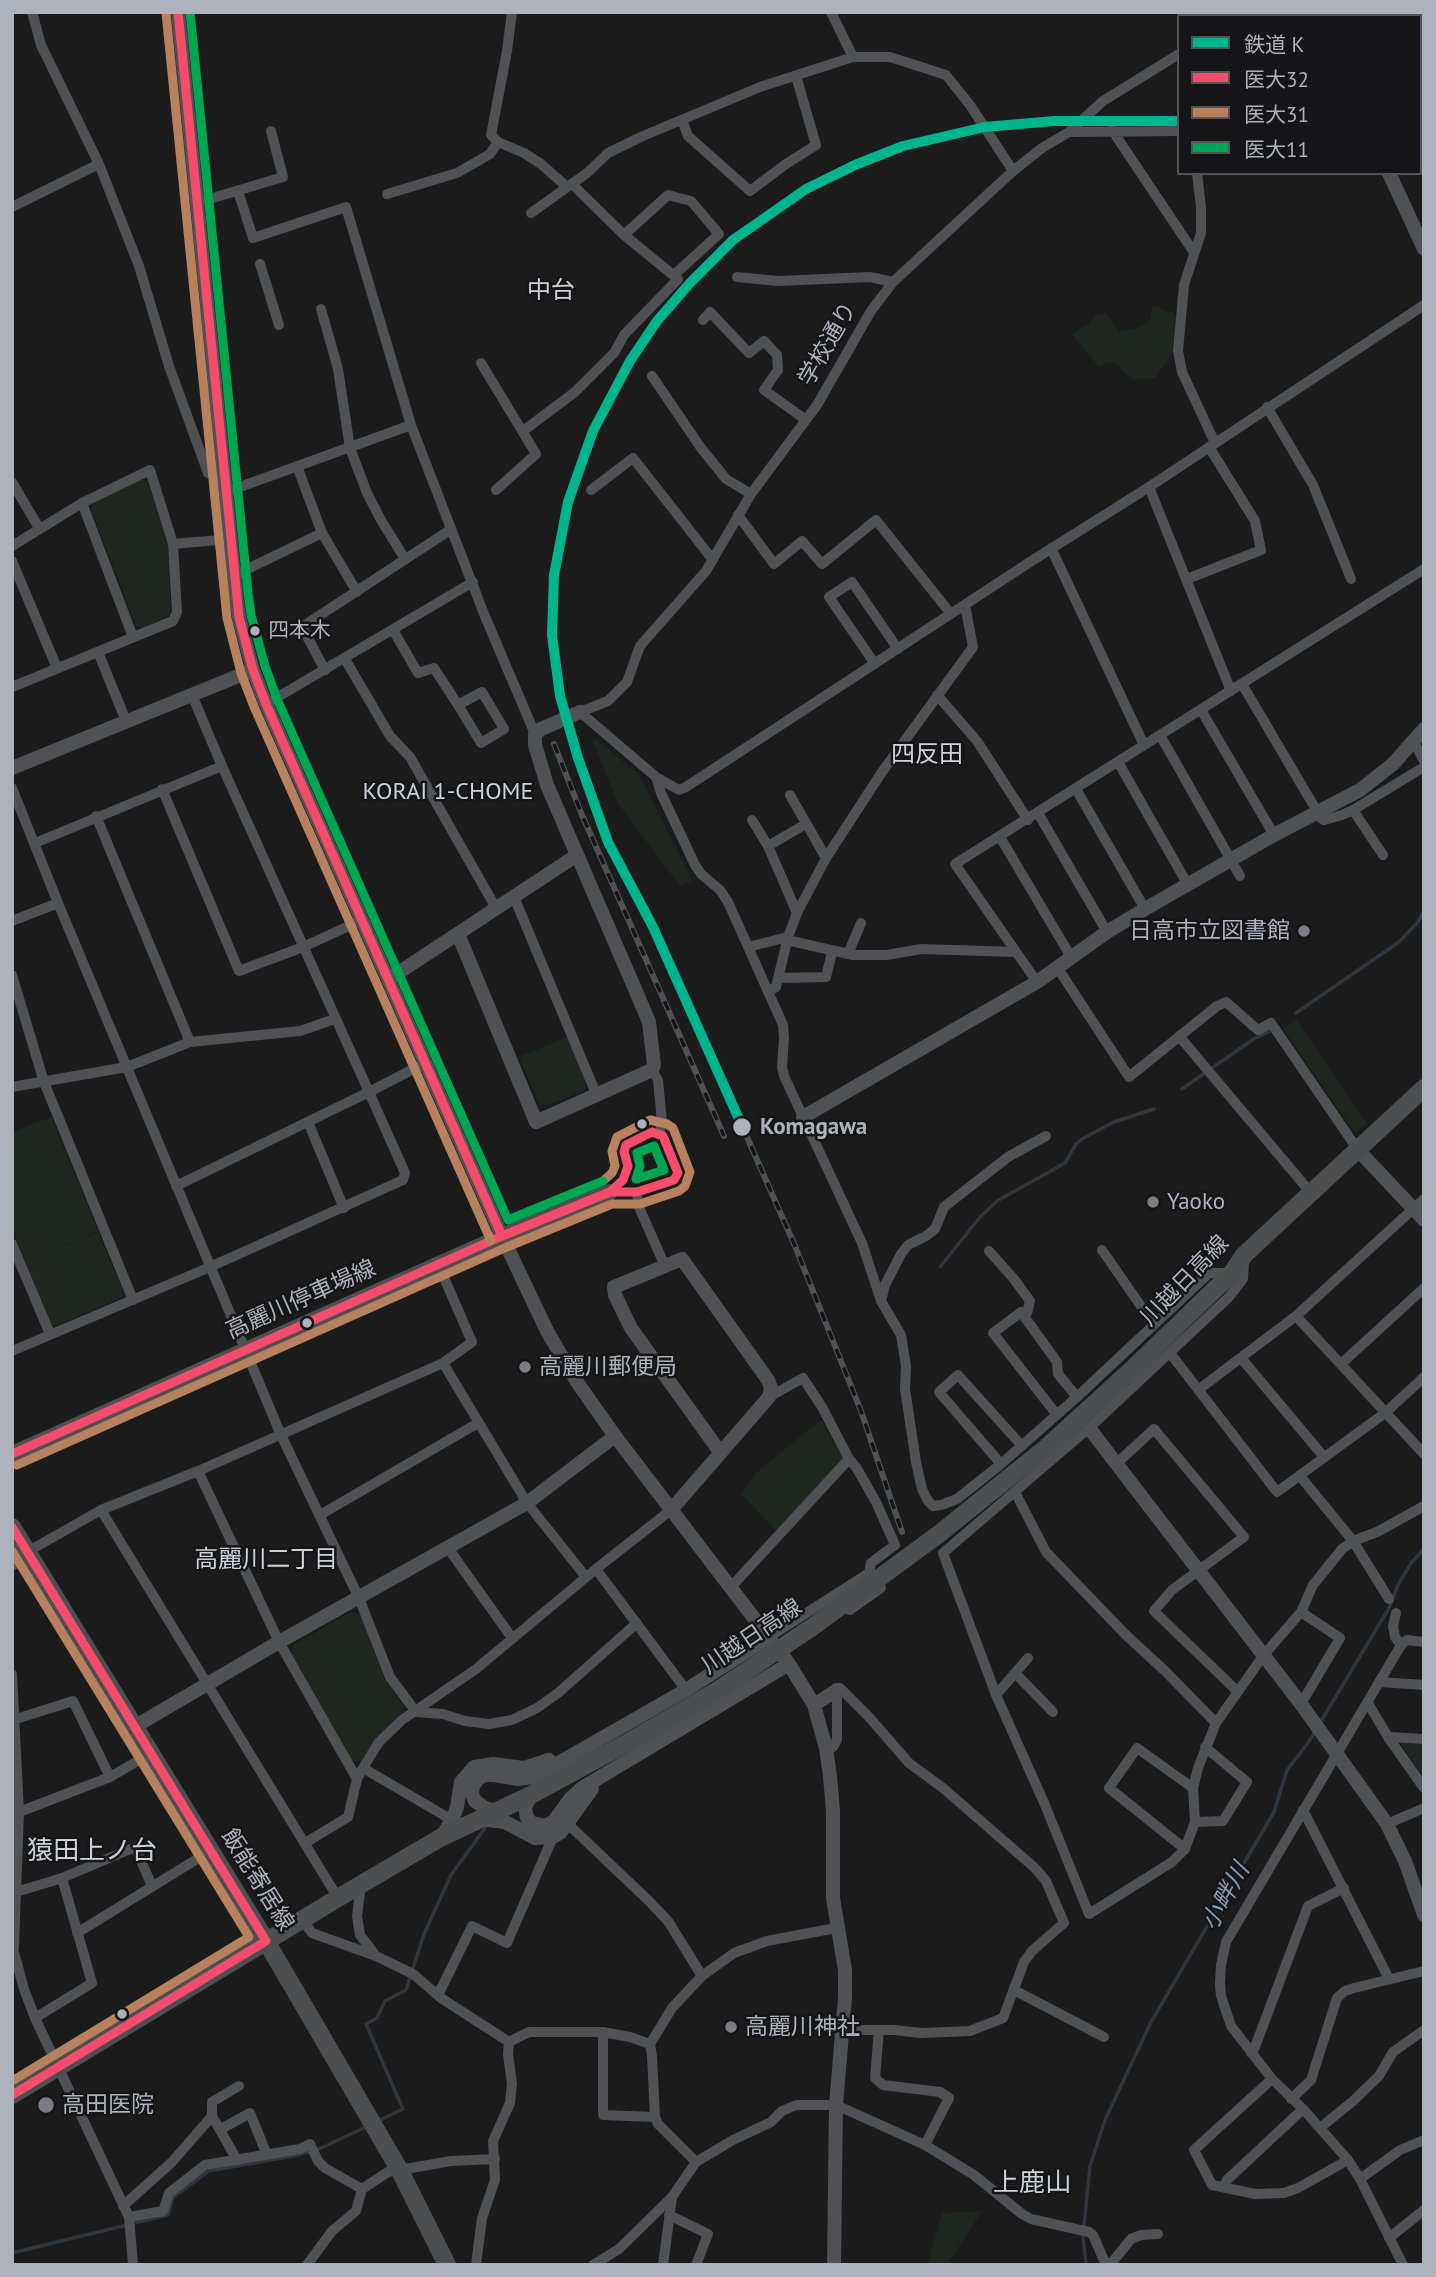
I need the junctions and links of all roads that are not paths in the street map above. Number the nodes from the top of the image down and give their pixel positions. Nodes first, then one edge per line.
1 (32, 12) edge
2 (178, 12) edge
3 (512, 12) edge
4 (831, 12) edge
5 (1177, 55) edge
6 (853, 57) junction
7 (796, 76) junction
8 (682, 120) junction
9 (1112, 130) junction
10 (271, 131) dead end
11 (1177, 131) edge
12 (1069, 132) junction
13 (498, 142) junction
14 (99, 164) junction
15 (1013, 171) junction
16 (1197, 175) edge
17 (1390, 175) edge
18 (569, 185) junction
19 (237, 191) junction
20 (387, 194) dead end
21 (197, 203) junction
22 (12, 207) edge
23 (531, 213) dead end
24 (624, 235) junction
25 (1424, 249) edge
26 (1193, 251) junction
27 (260, 264) dead end
28 (675, 274) junction
29 (737, 277) dead end
30 (893, 282) junction
31 (1424, 305) edge
32 (321, 309) dead end
33 (703, 320) dead end
34 (279, 325) dead end
35 (481, 363) dead end
36 (652, 376) dead end
37 (1267, 407) junction
38 (806, 420) junction
39 (411, 425) junction
40 (523, 430) junction
41 (1212, 445) junction
42 (351, 448) junction
43 (297, 466) junction
44 (12, 482) edge
45 (226, 485) junction
46 (1149, 487) junction
47 (496, 490) dead end
48 (591, 490) dead end
49 (751, 494) junction
50 (82, 503) junction
51 (738, 516) junction
52 (39, 528) junction
53 (450, 530) junction
54 (323, 533) junction
55 (231, 540) junction
56 (173, 544) junction
57 (12, 546) edge
58 (1051, 548) junction
59 (405, 559) junction
60 (713, 560) junction
61 (12, 561) edge
62 (1424, 569) edge
63 (234, 575) junction
64 (1187, 579) junction
65 (1351, 579) dead end
66 (473, 582) junction
67 (357, 592) junction
68 (965, 605) junction
69 (951, 614) junction
70 (393, 630) junction
71 (133, 637) junction
72 (898, 649) junction
73 (98, 652) junction
74 (345, 659) junction
75 (874, 664) junction
76 (57, 668) junction
77 (253, 670) junction
78 (325, 670) junction
79 (1242, 684) junction
80 (12, 687) edge
81 (1231, 691) junction
82 (192, 695) junction
83 (937, 695) junction
84 (266, 704) junction
85 (458, 705) junction
86 (1201, 710) junction
87 (580, 712) junction
88 (126, 721) junction
89 (1424, 729) edge
90 (536, 734) junction
91 (1160, 736) junction
92 (1414, 742) junction
93 (1144, 745) junction
94 (1424, 761) edge
95 (1118, 762) junction
96 (222, 765) junction
97 (1424, 767) edge
98 (12, 768) edge
99 (656, 777) junction
100 (12, 788) edge
101 (162, 789) junction
102 (1076, 789) junction
103 (790, 795) dead end
104 (1353, 810) junction
105 (1316, 812) junction
106 (1038, 813) junction
107 (96, 816) junction
108 (752, 820) dead end
109 (1028, 820) junction
110 (806, 824) junction
111 (1274, 835) junction
112 (1000, 837) junction
113 (35, 843) junction
114 (768, 846) junction
115 (577, 855) junction
116 (1382, 855) dead end
117 (827, 858) junction
118 (1232, 860) junction
119 (1240, 876) dead end
120 (1188, 885) junction
121 (514, 897) junction
122 (58, 903) junction
123 (496, 908) junction
124 (1145, 909) junction
125 (797, 913) junction
126 (362, 920) junction
127 (12, 921) edge
128 (861, 923) dead end
129 (1107, 932) junction
130 (458, 934) junction
131 (787, 939) junction
132 (303, 947) junction
133 (748, 947) junction
134 (832, 952) junction
135 (1015, 952) junction
136 (848, 954) junction
137 (1071, 957) junction
138 (1057, 967) junction
139 (12, 975) edge
140 (778, 978) junction
141 (389, 979) junction
142 (1037, 982) junction
143 (768, 992) junction
144 (335, 1019) junction
145 (1179, 1035) junction
146 (190, 1042) junction
147 (425, 1063) junction
148 (127, 1067) junction
149 (652, 1070) junction
150 (44, 1082) junction
151 (12, 1087) edge
152 (1424, 1088) edge
153 (369, 1092) junction
154 (597, 1096) junction
155 (803, 1117) junction
156 (308, 1122) junction
157 (659, 1134) dead end
158 (1046, 1136) dead end
159 (1358, 1150) junction
160 (176, 1186) junction
161 (610, 1192) dead end
162 (638, 1192) dead end
163 (1311, 1193) junction
164 (1419, 1204) edge
165 (344, 1208) junction
166 (1424, 1220) edge
167 (502, 1236) junction
168 (12, 1244) edge
169 (1102, 1250) dead end
170 (1244, 1255) junction
171 (438, 1264) junction
172 (665, 1266) junction
173 (210, 1267) junction
174 (987, 1269) dead end
175 (1232, 1273) junction
176 (1424, 1288) edge
177 (133, 1300) junction
178 (881, 1301) junction
179 (1024, 1315) junction
180 (1296, 1316) junction
181 (1154, 1325) junction
182 (50, 1334) junction
183 (245, 1350) junction
184 (12, 1351) edge
185 (1170, 1353) junction
186 (1241, 1358) junction
187 (443, 1363) junction
188 (1340, 1364) junction
189 (1424, 1377) edge
190 (1198, 1390) junction
191 (769, 1397) junction
192 (1077, 1397) junction
193 (1385, 1413) junction
194 (1057, 1415) junction
195 (478, 1423) junction
196 (1089, 1428) junction
197 (281, 1435) junction
198 (615, 1436) junction
199 (1022, 1446) junction
200 (720, 1452) junction
201 (12, 1454) edge
202 (1424, 1454) edge
203 (1324, 1457) junction
204 (849, 1459) junction
205 (1001, 1464) junction
206 (1116, 1464) junction
207 (198, 1471) junction
208 (1300, 1476) junction
209 (1015, 1492) junction
210 (957, 1499) junction
211 (527, 1503) junction
212 (1424, 1506) edge
213 (101, 1510) junction
214 (671, 1510) junction
215 (320, 1515) junction
216 (976, 1524) junction
217 (12, 1527) edge
218 (1353, 1541) junction
219 (448, 1548) junction
220 (27, 1552) junction
221 (12, 1566) edge
222 (596, 1569) junction
223 (1198, 1570) junction
224 (869, 1573) junction
225 (586, 1577) junction
226 (730, 1588) junction
227 (359, 1598) junction
228 (1389, 1599) dead end
229 (1301, 1612) junction
230 (1396, 1613) dead end
231 (637, 1623) junction
232 (769, 1637) junction
233 (512, 1638) junction
234 (279, 1642) junction
235 (1424, 1642) edge
236 (1401, 1644) junction
237 (1264, 1656) junction
238 (1028, 1658) dead end
239 (786, 1660) junction
240 (1015, 1673) junction
241 (12, 1674) edge
242 (1380, 1682) junction
243 (207, 1684) junction
244 (1424, 1685) edge
245 (686, 1690) junction
246 (837, 1690) junction
247 (1237, 1691) junction
248 (996, 1695) junction
249 (1368, 1703) junction
250 (814, 1705) junction
251 (1303, 1707) junction
252 (416, 1712) junction
253 (1053, 1712) dead end
254 (16, 1718) junction
255 (1216, 1723) junction
256 (134, 1727) junction
257 (615, 1732) junction
258 (1388, 1737) junction
259 (1424, 1739) edge
260 (826, 1748) junction
261 (1205, 1748) junction
262 (1335, 1751) junction
263 (150, 1754) junction
264 (363, 1768) junction
265 (110, 1777) junction
266 (601, 1777) junction
267 (357, 1779) junction
268 (1193, 1788) junction
269 (1424, 1788) edge
270 (531, 1796) junction
271 (1424, 1808) edge
272 (1303, 1810) junction
273 (498, 1811) junction
274 (19, 1812) junction
275 (480, 1819) junction
276 (452, 1820) junction
277 (1195, 1822) junction
278 (567, 1823) junction
279 (1387, 1824) junction
280 (553, 1837) junction
281 (440, 1838) junction
282 (305, 1843) junction
283 (1185, 1849) junction
284 (210, 1851) junction
285 (62, 1878) junction
286 (361, 1884) junction
287 (152, 1886) junction
288 (1344, 1888) junction
289 (16, 1892) junction
290 (338, 1898) junction
291 (1422, 1899) edge
292 (1424, 1915) edge
293 (303, 1919) junction
294 (836, 1928) junction
295 (77, 1933) junction
296 (266, 1941) junction
297 (13, 1946) edge
298 (376, 1956) junction
299 (1424, 1971) edge
300 (702, 1976) junction
301 (1389, 1979) junction
302 (1014, 1990) junction
303 (438, 1995) junction
304 (35, 2018) junction
305 (842, 2030) junction
306 (878, 2030) junction
307 (1424, 2030) edge
308 (603, 2032) junction
309 (1104, 2037) dead end
310 (509, 2042) junction
311 (650, 2044) junction
312 (1251, 2053) junction
313 (58, 2068) junction
314 (1272, 2080) junction
315 (239, 2086) dead end
316 (12, 2095) edge
317 (1291, 2099) junction
318 (835, 2105) junction
319 (1303, 2109) junction
320 (212, 2116) junction
321 (655, 2117) junction
322 (1320, 2128) junction
323 (221, 2129) junction
324 (1424, 2140) edge
325 (925, 2145) junction
326 (267, 2155) junction
327 (495, 2159) junction
328 (237, 2160) junction
329 (1348, 2160) junction
330 (696, 2162) junction
331 (399, 2169) junction
332 (1360, 2179) junction
333 (1224, 2186) junction
334 (362, 2189) junction
335 (672, 2197) junction
336 (123, 2206) junction
337 (1424, 2210) edge
338 (669, 2215) junction
339 (129, 2217) junction
340 (1158, 2234) dead end
341 (1389, 2238) junction
342 (133, 2260) edge
343 (124, 2265) edge
344 (307, 2265) edge
345 (447, 2265) edge
346 (476, 2265) edge
347 (593, 2265) edge
348 (663, 2265) edge
349 (695, 2265) edge
350 (834, 2265) edge
351 (1108, 2265) edge
352 (1403, 2265) edge

1 - 14 street
2 - 21 street
3 - 13 street
4 - 6 street
5 - 12 street, 学校通り
6 - 7 street
6 - 15 street
7 - 8 street
7 - 8 street
8 - 18 street
9 - 11 street
9 - 12 street
9 - 26 street
10 - 19 street
12 - 15 street, 学校通り
13 - 18 street
13 - 20 street
14 - 22 street
14 - 45 street
15 - 30 street, 学校通り
16 - 26 street
17 - 25 street
18 - 23 street
18 - 24 street
19 - 21 street
19 - 39 street
21 - 45 street
24 - 28 street
24 - 28 street
26 - 41 street
27 - 34 street
28 - 40 street
29 - 30 street
30 - 38 street, 学校通り
31 - 37 street
32 - 42 street
33 - 38 street
35 - 40 street
36 - 49 street
37 - 41 street
37 - 65 street
38 - 49 street, 学校通り
39 - 42 street
39 - 53 street
40 - 47 street
41 - 46 street
41 - 64 street
42 - 43 street
42 - 59 street
43 - 45 street
43 - 54 street
44 - 52 street
45 - 55 street
46 - 58 street
46 - 64 street
48 - 60 street
49 - 51 street, 学校通り
50 - 52 street
50 - 56 street
50 - 71 street
51 - 60 street, 学校通り
51 - 69 street
52 - 57 street
53 - 59 street
53 - 66 street
54 - 63 street
54 - 67 street
55 - 56 street
55 - 63 street
56 - 71 street
58 - 68 street
58 - 93 street
59 - 67 street
60 - 87 street, 学校通り
61 - 76 street
62 - 79 street
63 - 77 street
64 - 81 street
66 - 70 street
66 - 90 street
67 - 78 street
68 - 69 street
68 - 83 street
69 - 72 street
70 - 74 street
70 - 85 street
71 - 73 street
72 - 75 street
72 - 75 street
73 - 76 street
73 - 88 street
74 - 78 street
74 - 123 street
75 - 99 street
76 - 80 street
77 - 82 street
77 - 84 street
78 - 84 street
79 - 81 street
79 - 105 street
81 - 86 street
82 - 88 street
82 - 96 street
83 - 109 street
83 - 117 street
84 - 126 street
85 - 85 street
86 - 91 street
86 - 111 street
87 - 90 street
87 - 99 street
88 - 98 street
89 - 92 street
90 - 115 street
91 - 93 street
91 - 118 street
92 - 94 street
92 - 105 street
93 - 95 street
95 - 102 street
95 - 120 street
96 - 101 street
96 - 132 street
97 - 104 street
99 - 133 street
100 - 113 street
101 - 107 street
101 - 132 street
102 - 106 street
102 - 124 street
103 - 110 street
104 - 105 street
104 - 116 street
105 - 111 street
106 - 109 street
106 - 129 street
107 - 113 street
107 - 146 street
108 - 114 street
109 - 112 street
110 - 114 street
110 - 117 street
111 - 118 street
112 - 135 street
112 - 137 street
113 - 122 street
114 - 125 street
115 - 121 street
115 - 149 street
117 - 125 street
118 - 119 street
118 - 120 street
120 - 124 street
121 - 123 street
121 - 154 street
122 - 127 street
122 - 148 street
123 - 130 street
124 - 129 street
125 - 131 street
126 - 132 street
126 - 141 street
128 - 136 street
129 - 137 street
130 - 141 street
130 - 154 street
131 - 133 street
131 - 134 street
131 - 140 street
132 - 144 street
133 - 143 street
134 - 136 street
134 - 140 street
135 - 136 street
135 - 142 street
137 - 138 street
138 - 142 street
138 - 145 street
139 - 150 street
140 - 143 street
141 - 147 street
142 - 155 street
143 - 155 street
144 - 146 street
144 - 153 street
145 - 159 street
145 - 163 street
146 - 148 street
147 - 153 street
147 - 167 street
148 - 150 street
148 - 160 street
149 - 154 street
149 - 157 street
150 - 151 street
150 - 177 street
152 - 159 main road, 川越日高線
153 - 156 street
153 - 165 street
155 - 178 street
156 - 160 street
156 - 165 street
158 - 178 street
159 - 163 main road, 川越日高線
159 - 164 street
160 - 173 street
161 - 167 main road, 高麗川停車場線
162 - 172 street
163 - 170 main road, 川越日高線
164 - 166 street
164 - 180 street
165 - 173 street
167 - 171 main road, 高麗川停車場線
167 - 198 street
168 - 182 street
169 - 181 street
170 - 175 main road, 川越日高線
170 - 185 street
171 - 183 main road, 高麗川停車場線
171 - 187 street
172 - 191 street
172 - 200 street
173 - 177 street
173 - 183 street
174 - 179 street
175 - 181 street
175 - 270 main road, 川越日高線
176 - 188 street
177 - 182 street
178 - 210 street
179 - 192 street
179 - 194 street
180 - 186 street
180 - 188 street
181 - 192 street
182 - 184 street
183 - 197 street
183 - 201 main road, 高麗川停車場線
185 - 190 street
185 - 196 street
186 - 190 street
186 - 203 street
187 - 195 street
187 - 197 street
188 - 193 street
189 - 193 street
190 - 208 street
191 - 200 street
191 - 204 street
192 - 194 street
193 - 202 street
193 - 203 street
194 - 199 street
195 - 211 street
195 - 215 street
196 - 206 street
196 - 209 street
197 - 207 street
197 - 215 street
198 - 211 street
198 - 214 street
199 - 205 street
199 - 205 street
200 - 214 street
203 - 208 street
204 - 224 street
204 - 226 street
205 - 210 street
206 - 223 street
206 - 223 street
207 - 213 street
207 - 234 street
208 - 218 street
209 - 216 street
209 - 255 street
210 - 216 street
211 - 219 street
211 - 225 street
212 - 218 street
213 - 220 street
213 - 243 street
214 - 222 street
214 - 226 street
215 - 227 street
216 - 248 street
217 - 220 main road, 飯能寄居線
218 - 228 street
218 - 229 street
219 - 227 street
219 - 233 street
220 - 221 street
220 - 256 main road, 飯能寄居線
222 - 225 street
222 - 231 street
223 - 237 street
223 - 247 street
224 - 232 street
224 - 239 street
225 - 233 street
226 - 232 street
227 - 234 street
227 - 252 street
229 - 237 street
229 - 251 street
230 - 236 street
231 - 245 street
231 - 252 street
232 - 239 street
232 - 245 street
233 - 252 street
234 - 243 street
234 - 267 street
235 - 236 street
236 - 242 street
237 - 247 street
237 - 251 street
238 - 240 street
239 - 250 street
239 - 266 street
240 - 248 street
240 - 253 street
241 - 254 street
242 - 244 street
242 - 249 street
243 - 256 street
243 - 282 street
245 - 257 street
246 - 250 street
246 - 260 street
246 - 302 street
247 - 255 street
248 - 283 street
249 - 258 street
249 - 262 street
250 - 260 street
251 - 262 street
252 - 264 street
254 - 265 street
254 - 274 street
255 - 261 street
256 - 263 main road, 飯能寄居線
257 - 273 street
257 - 276 street
258 - 259 street
258 - 269 street
260 - 294 street
261 - 268 street
261 - 277 street
262 - 272 street
262 - 279 street
263 - 265 street
263 - 284 main road, 飯能寄居線
264 - 267 street
264 - 276 street
265 - 274 street
266 - 270 street
266 - 278 street
267 - 282 street
268 - 277 street
268 - 283 street
270 - 273 main road, 川越日高線
271 - 279 street
272 - 288 street
272 - 312 street
273 - 275 main road, 川越日高線
274 - 289 street
275 - 280 street
275 - 281 main road, 川越日高線
276 - 281 street
277 - 283 street
278 - 280 street
278 - 300 street
279 - 291 street
280 - 303 street
281 - 286 main road, 川越日高線
282 - 290 street
284 - 287 street
284 - 296 main road, 飯能寄居線
285 - 287 street
285 - 289 street
285 - 295 street
286 - 290 main road, 川越日高線
286 - 298 street
287 - 295 street
288 - 301 street
288 - 312 street
289 - 297 street
290 - 293 main road, 川越日高線
291 - 292 street
293 - 296 main road, 川越日高線
293 - 298 street
294 - 300 street
294 - 305 street
295 - 304 street
296 - 313 main road, 川越日高線
296 - 331 main road, 飯能寄居線
297 - 304 street
298 - 303 street
299 - 301 street
300 - 311 street
301 - 317 street
302 - 306 street
302 - 309 street
303 - 310 street
304 - 313 street
305 - 306 street
305 - 318 street
306 - 325 street
307 - 322 street
308 - 310 street
308 - 311 street
308 - 321 street
310 - 327 street
311 - 321 street
312 - 314 street
313 - 316 main road, 川越日高線
313 - 336 street
314 - 317 street
314 - 333 street
315 - 320 street
317 - 319 street
318 - 325 street
318 - 330 street
318 - 350 street
319 - 322 street
319 - 333 street
320 - 323 street
320 - 336 street
321 - 330 street
322 - 329 street
323 - 326 street
323 - 328 street
324 - 332 street
325 - 351 street
326 - 328 street
326 - 334 street
327 - 331 street
327 - 346 street
328 - 339 street
329 - 332 street
329 - 333 street
330 - 335 street
331 - 334 street
331 - 345 main road, 飯能寄居線
332 - 341 street
334 - 344 street
335 - 338 street
335 - 347 street
336 - 339 street
337 - 341 street
338 - 348 street
338 - 349 street
339 - 342 street
340 - 351 street
341 - 352 street
342 - 343 street

